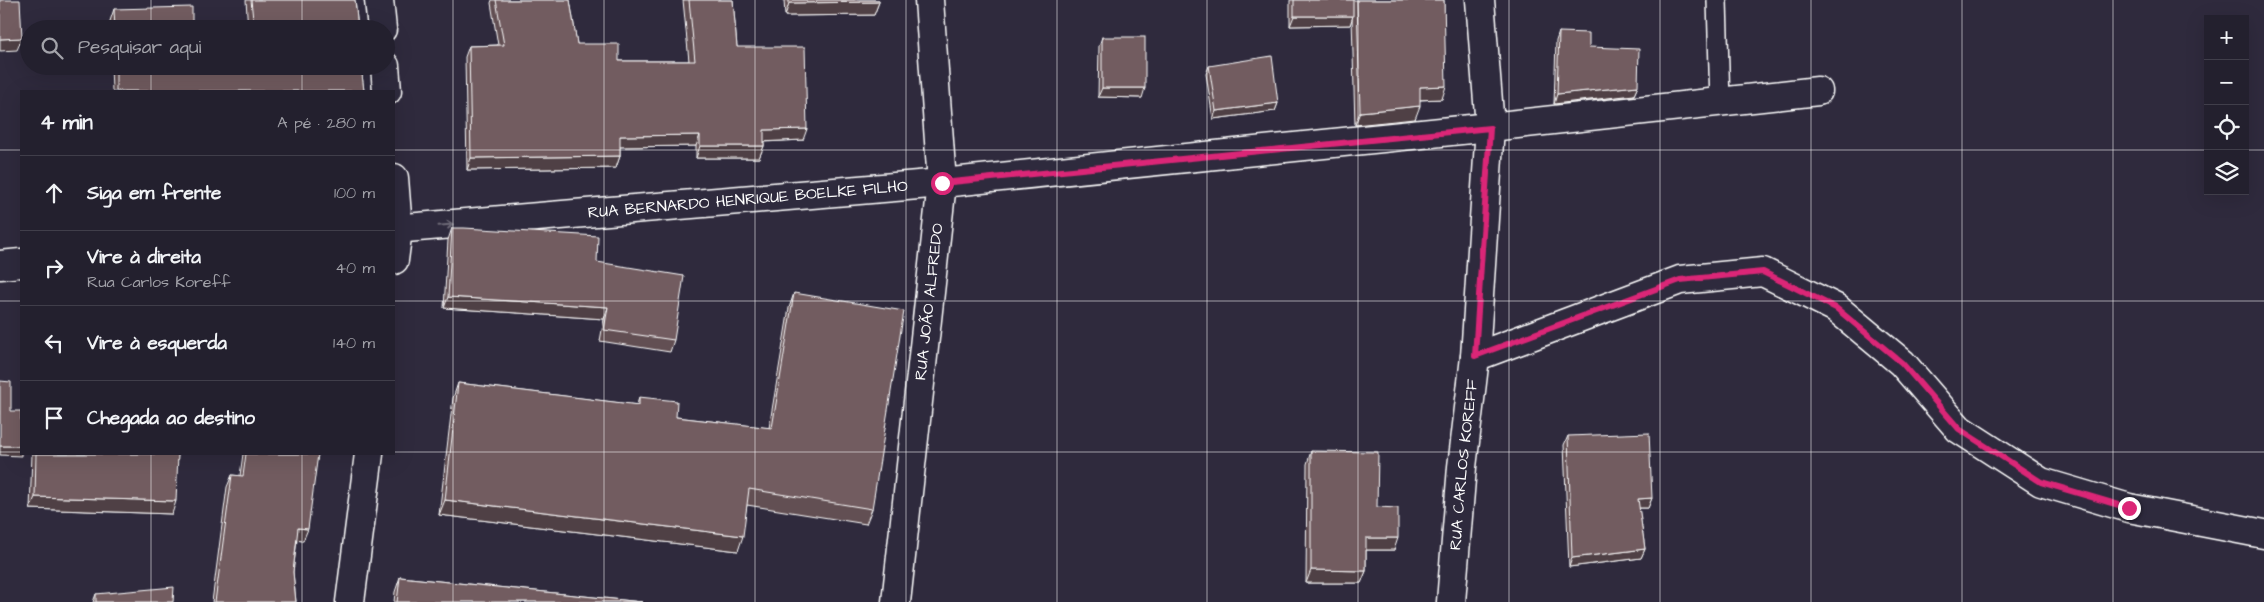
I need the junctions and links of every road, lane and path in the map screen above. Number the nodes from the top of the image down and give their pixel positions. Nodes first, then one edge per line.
1 (380, 0) edge
2 (929, 0) edge
3 (1480, 0) edge
4 (1717, 0) edge
5 (381, 20) edge
6 (386, 75) edge
7 (387, 90) edge
8 (1818, 91) dead end
9 (1720, 103) junction
10 (1490, 128) junction
11 (942, 183) junction
12 (395, 204) edge
13 (396, 229) edge
14 (395, 244) edge
15 (20, 263) edge
16 (0, 265) edge
17 (1475, 356) junction
18 (369, 455) edge
19 (2264, 534) edge
20 (350, 602) edge
21 (896, 602) edge
22 (1451, 602) edge

1 - 5 street
2 - 11 street, RUA JOÃO ALFREDO
3 - 10 street, RUA CARLOS KOREFF
4 - 9 lane
6 - 7 street
8 - 9 street, RUA BERNARDO HENRIQUE BOELKE FILHO
9 - 10 street, RUA BERNARDO HENRIQUE BOELKE FILHO
10 - 11 street, RUA BERNARDO HENRIQUE BOELKE FILHO
10 - 17 street, RUA CARLOS KOREFF
13 -> 11 street, RUA BERNARDO HENRIQUE BOELKE FILHO
11 - 21 street, RUA JOÃO ALFREDO
12 - 13 street
13 - 14 street
15 - 16 street
17 - 19 street
17 - 22 street, RUA CARLOS KOREFF
18 - 20 street

